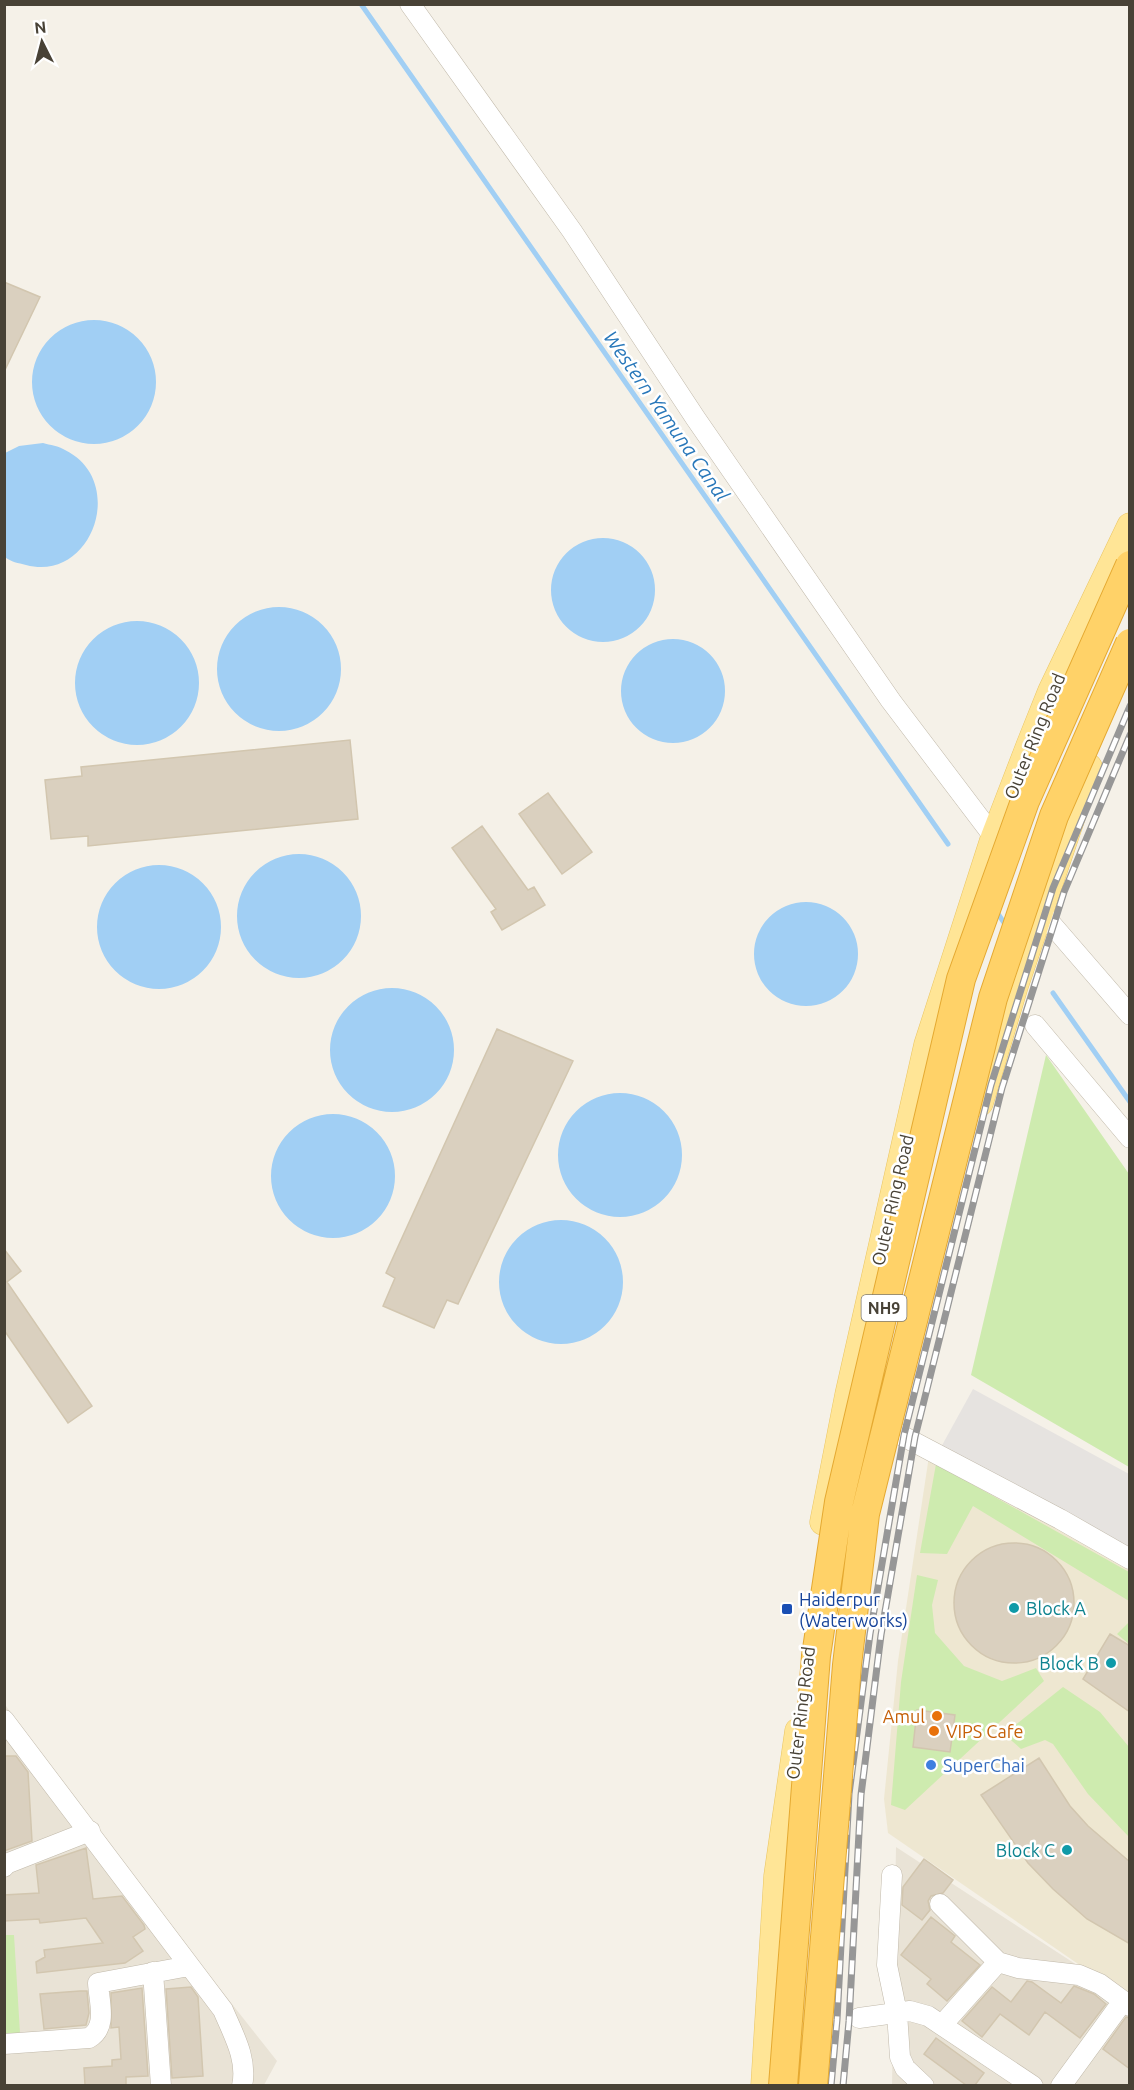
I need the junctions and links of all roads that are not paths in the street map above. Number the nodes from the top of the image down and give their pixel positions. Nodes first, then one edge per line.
1 (410, 4) edge
2 (1130, 526) edge
3 (1130, 565) edge
4 (1130, 644) edge
5 (1130, 666) edge
6 (994, 837) junction
7 (1041, 912) junction
8 (1130, 1015) edge
9 (1035, 1024) dead end
10 (1130, 1138) edge
11 (895, 1432) junction
12 (1130, 1559) edge
13 (4, 1720) edge
14 (90, 1831) junction
15 (4, 1867) edge
16 (892, 1875) dead end
17 (940, 1904) dead end
18 (998, 1962) junction
19 (189, 1966) junction
20 (153, 1972) junction
21 (1126, 2004) edge
22 (897, 2013) junction
23 (859, 2018) dead end
24 (942, 2025) junction
25 (4, 2044) edge
26 (765, 2074) edge
27 (820, 2079) edge
28 (161, 2085) edge
29 (242, 2085) edge
30 (783, 2085) edge
31 (924, 2085) edge
32 (1033, 2085) edge
33 (1061, 2085) edge

1 - 6 street
2 - 6 main road, Outer Ring Road
3 - 30 highway, Outer Ring Road / NH9, bridge
4 - 27 highway, NH9, bridge
5 - 7 main road
6 - 26 main road, Outer Ring Road
7 - 8 street
7 - 11 main road
9 - 10 street
11 - 12 street
11 - 27 main road
13 - 14 street
14 - 15 street
14 - 19 street
16 - 22 street
17 - 18 street
18 - 21 street
18 - 24 street
19 - 20 street
19 - 29 street
20 - 25 street
20 - 28 street
21 - 33 street
22 - 23 street
22 - 24 street
22 - 31 street
24 - 32 street
26 - 27 main road

